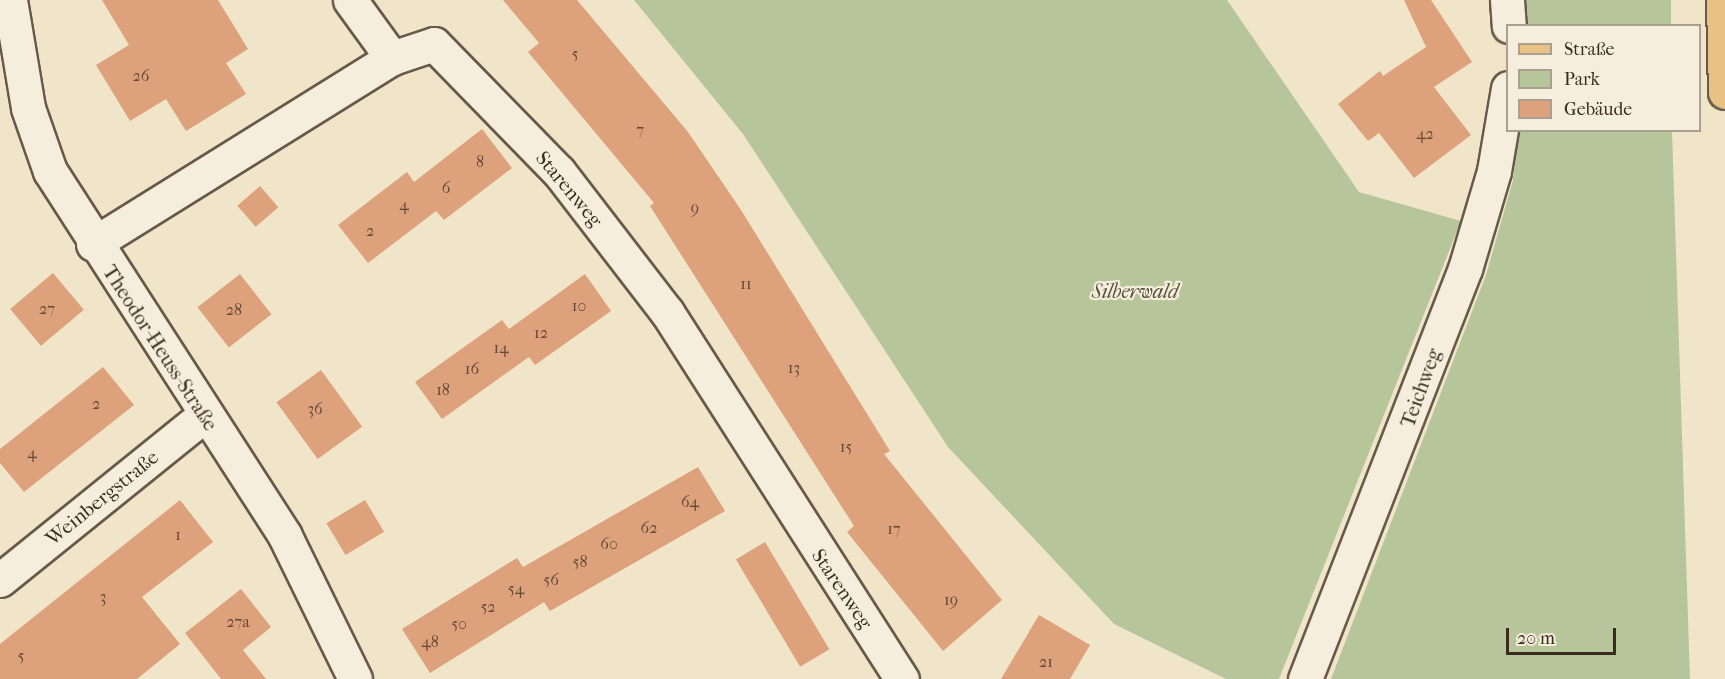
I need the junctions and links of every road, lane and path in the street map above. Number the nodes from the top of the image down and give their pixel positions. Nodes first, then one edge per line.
1 (10, 0) edge
2 (350, 0) edge
3 (1508, 0) edge
4 (1723, 0) edge
5 (1509, 24) edge
6 (392, 58) junction
7 (1725, 92) edge
8 (1506, 100) edge
9 (93, 244) junction
10 (203, 416) junction
11 (0, 580) edge
12 (355, 679) edge
13 (902, 679) edge
14 (1305, 679) edge

1 - 9 street, Theodor-Heuss-Straße
2 - 6 street
3 - 5 street
4 - 7 main road
6 - 9 street, Starenweg
6 - 13 street, Starenweg
8 - 14 street, Teichweg
9 - 10 street, Theodor-Heuss-Straße
10 - 11 street, Weinbergstraße
10 - 12 street, Theodor-Heuss-Straße

